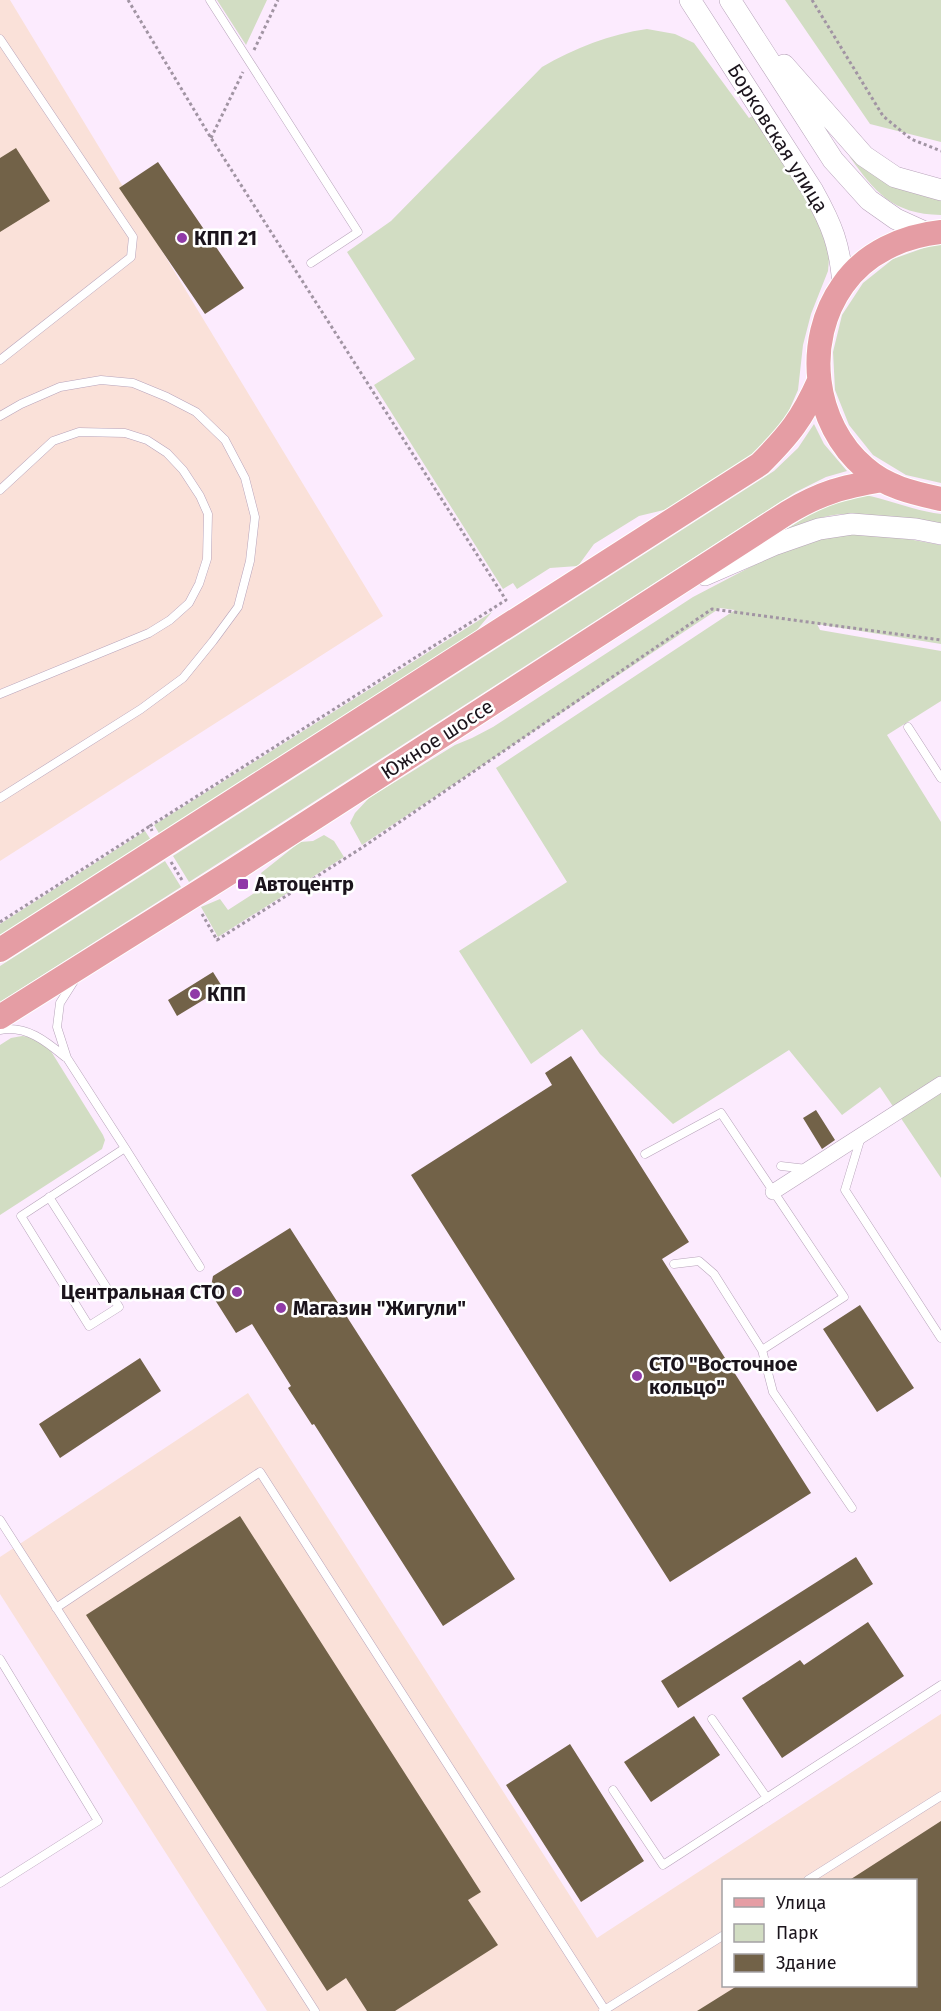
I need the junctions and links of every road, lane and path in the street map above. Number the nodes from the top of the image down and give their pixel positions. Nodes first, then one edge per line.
1 (128, 0) edge
2 (210, 0) edge
3 (690, 0) edge
4 (812, 0) edge
5 (734, 6) edge
6 (0, 39) edge
7 (941, 151) edge
8 (941, 190) edge
9 (935, 233) edge
10 (310, 263) dead end
11 (843, 285) junction
12 (0, 360) edge
13 (819, 381) junction
14 (0, 416) edge
15 (882, 480) junction
16 (0, 490) edge
17 (941, 499) edge
18 (941, 534) edge
19 (625, 618) junction
20 (941, 640) edge
21 (0, 685) edge
22 (15, 687) junction
23 (0, 694) edge
24 (908, 726) dead end
25 (941, 778) edge
26 (0, 798) edge
27 (150, 826) junction
28 (161, 847) junction
29 (192, 896) junction
30 (0, 922) edge
31 (0, 950) edge
32 (94, 958) junction
33 (0, 1017) edge
34 (0, 1030) edge
35 (67, 1058) junction
36 (941, 1084) edge
37 (861, 1136) junction
38 (125, 1148) junction
39 (645, 1154) dead end
40 (781, 1166) dead end
41 (809, 1169) junction
42 (773, 1192) junction
43 (49, 1197) junction
44 (674, 1264) dead end
45 (200, 1267) dead end
46 (941, 1338) edge
47 (762, 1350) junction
48 (852, 1508) dead end
49 (0, 1520) edge
50 (56, 1608) junction
51 (0, 1659) edge
52 (941, 1685) edge
53 (712, 1719) dead end
54 (613, 1790) dead end
55 (941, 1796) edge
56 (767, 1798) junction
57 (811, 1879) edge
58 (0, 1883) edge
59 (722, 1936) edge
60 (604, 2010) edge
61 (315, 2011) edge

1 - 27 path
2 - 10 lane
3 - 11 main road, Борковская улица
4 - 7 path
5 - 8 main road
5 - 9 main road, Борковская улица
6 - 12 lane
9 - 11 main road
11 - 13 main road
13 - 15 main road
13 - 28 main road
14 - 26 lane
15 - 17 main road
15 - 19 main road, Южное шоссе
16 - 22 lane
18 - 19 main road
19 - 29 main road, Южное шоссе
20 - 29 path
21 - 22 lane
22 - 23 lane
24 - 25 lane
27 - 28 path
27 - 30 path
28 - 29 path
28 - 31 main road
29 - 32 main road, Южное шоссе
32 - 33 main road, Южное шоссе
32 - 35 lane
34 - 35 lane
35 - 38 lane
36 - 37 street
37 - 41 street
37 - 46 lane
38 - 43 lane
38 - 45 lane
39 - 42 lane
40 - 41 lane
41 - 42 street
42 - 47 lane
43 - 43 lane
44 - 47 lane
47 - 48 lane
49 - 50 lane
50 - 60 lane
50 - 61 lane
51 - 58 lane
52 - 56 lane
53 - 56 lane
54 - 56 lane
55 - 57 lane
59 - 60 lane

